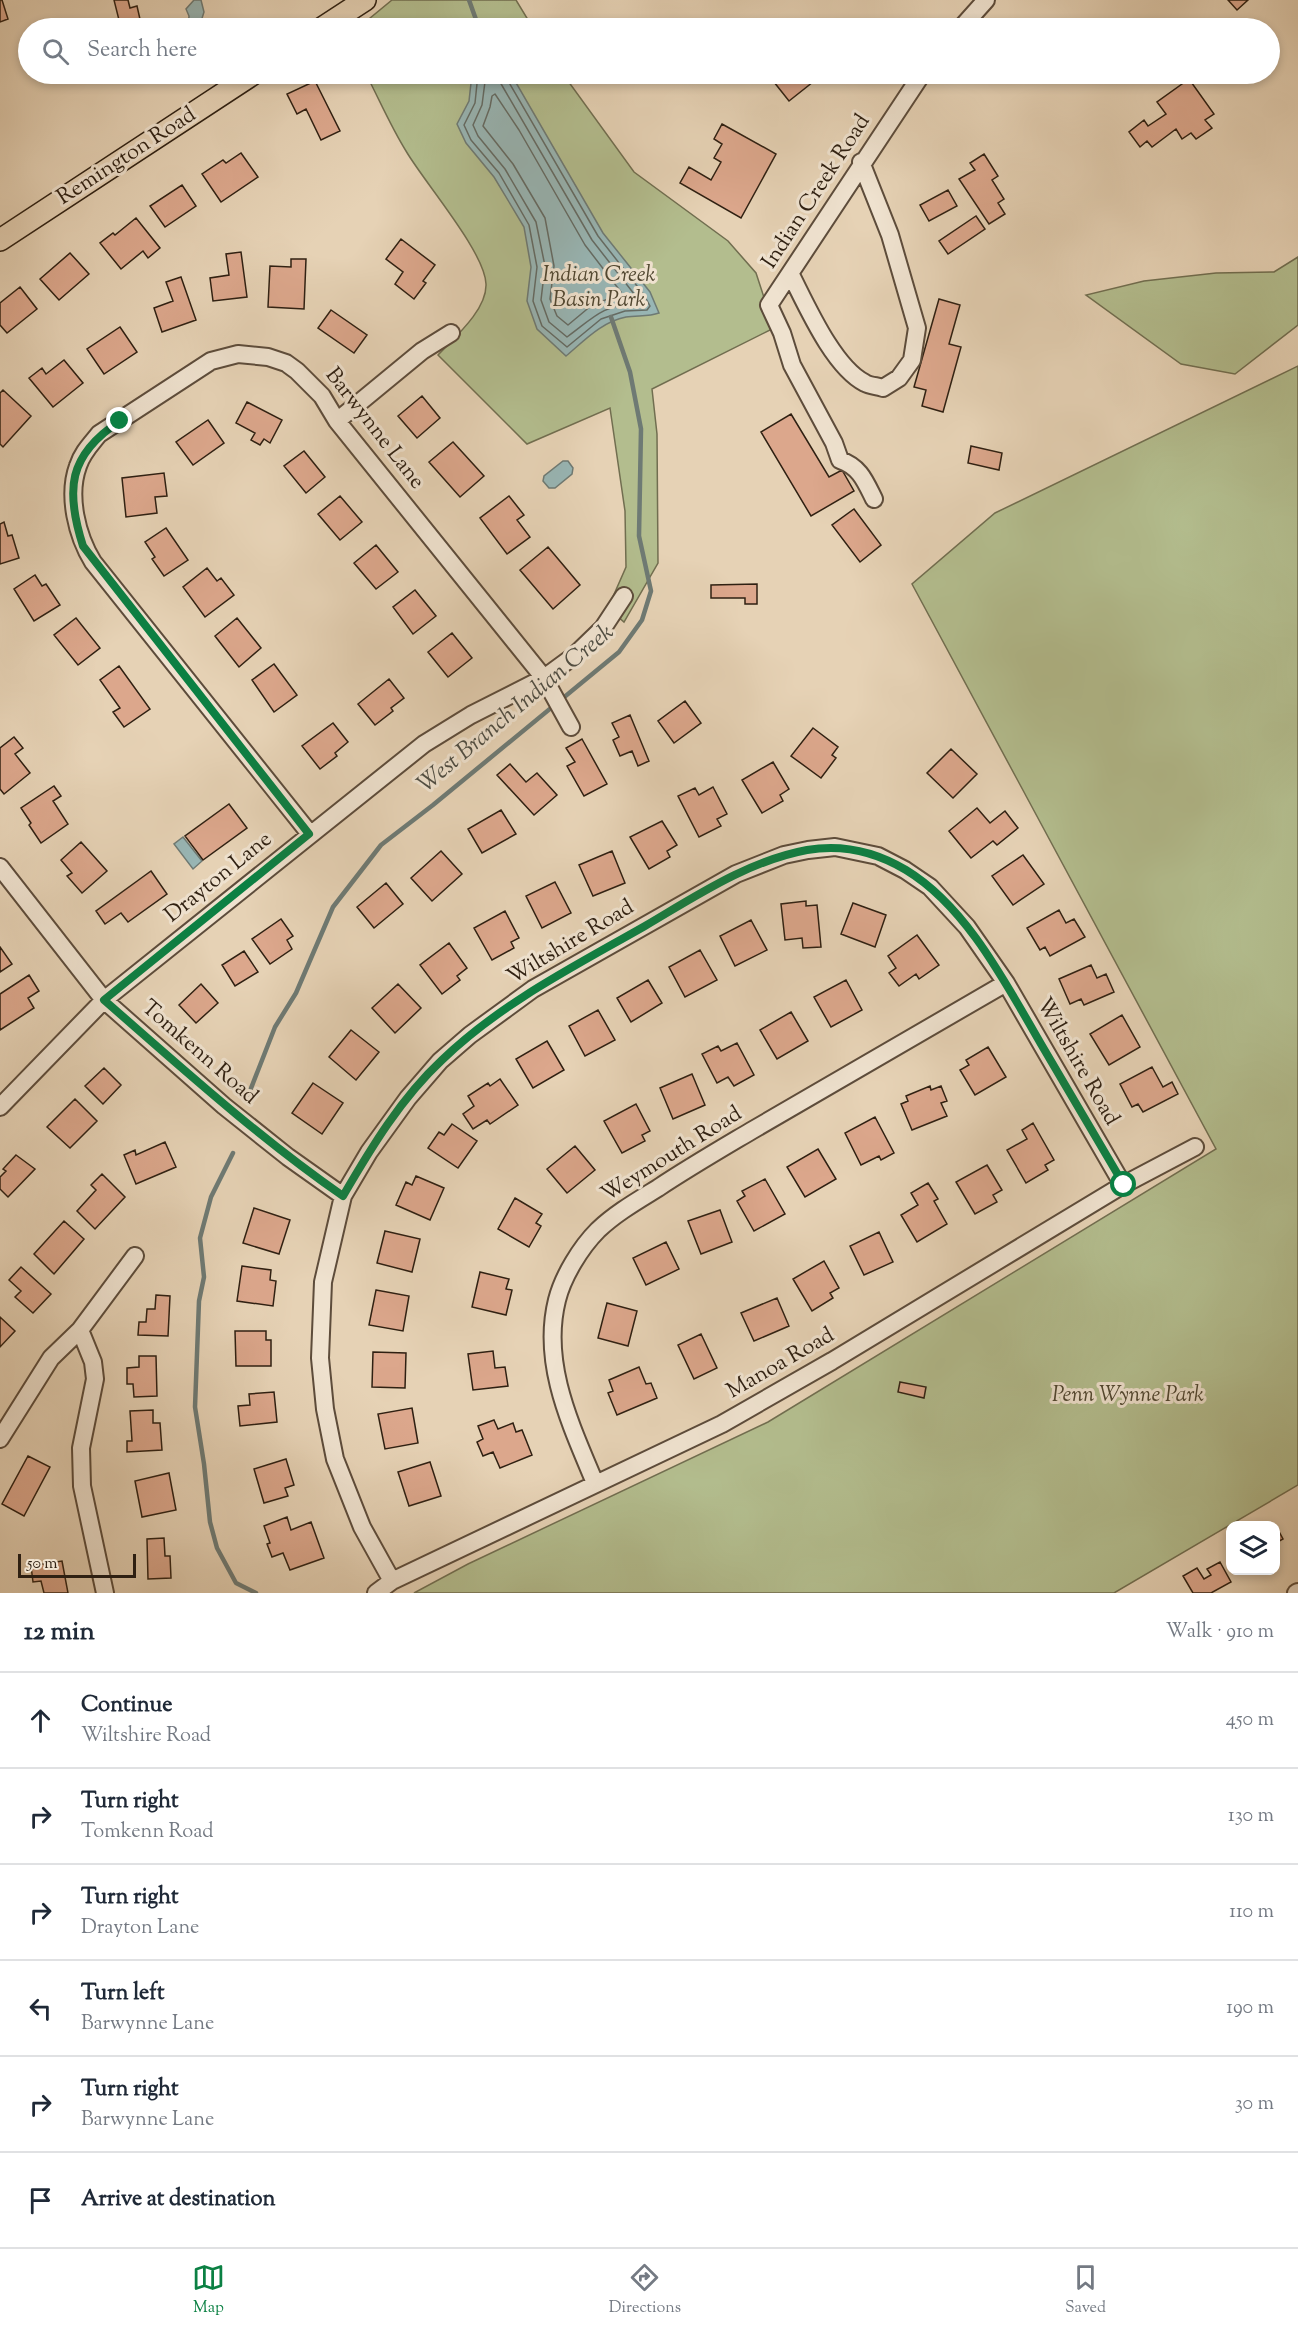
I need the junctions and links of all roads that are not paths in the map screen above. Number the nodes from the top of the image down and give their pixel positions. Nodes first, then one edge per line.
1 (365, 0) edge
2 (986, 0) edge
3 (337, 18) edge
4 (970, 18) edge
5 (238, 84) edge
6 (915, 84) edge
7 (861, 162) junction
8 (0, 240) edge
9 (790, 273) junction
10 (451, 333) dead end
11 (337, 421) junction
12 (874, 499) dead end
13 (624, 596) dead end
14 (544, 678) junction
15 (571, 727) dead end
16 (309, 834) junction
17 (0, 867) edge
18 (1006, 983) junction
19 (104, 1000) junction
20 (0, 1107) edge
21 (1195, 1147) dead end
22 (1124, 1185) junction
23 (343, 1196) junction
24 (135, 1256) dead end
25 (80, 1330) junction
26 (0, 1439) edge
27 (595, 1483) junction
28 (392, 1581) junction
29 (105, 1593) edge
30 (376, 1593) edge

1 - 3 main road
2 - 4 street
5 - 8 main road, Remington Road
6 - 7 street, Indian Creek Road
7 - 9 street, Indian Creek Road
7 - 9 street
9 - 12 street, Indian Creek Road
10 - 11 street
11 - 14 street, Barwynne Lane
11 - 16 street, Barwynne Lane
13 - 14 street, Drayton Lane
14 - 15 street, Barwynne Lane
14 - 16 street, Drayton Lane
16 - 19 street, Drayton Lane
17 - 19 street, Tomkenn Road
18 - 22 street, Wiltshire Road
18 - 23 street, Wiltshire Road
18 - 27 street, Weymouth Road
19 - 20 street, Drayton Lane
19 - 23 street, Tomkenn Road
21 - 22 street, Manoa Road
22 - 27 street, Manoa Road
23 - 28 street, Wiltshire Road
24 - 25 street
25 - 26 street
25 - 29 street
27 - 28 street, Manoa Road
28 - 30 street, Manoa Road

